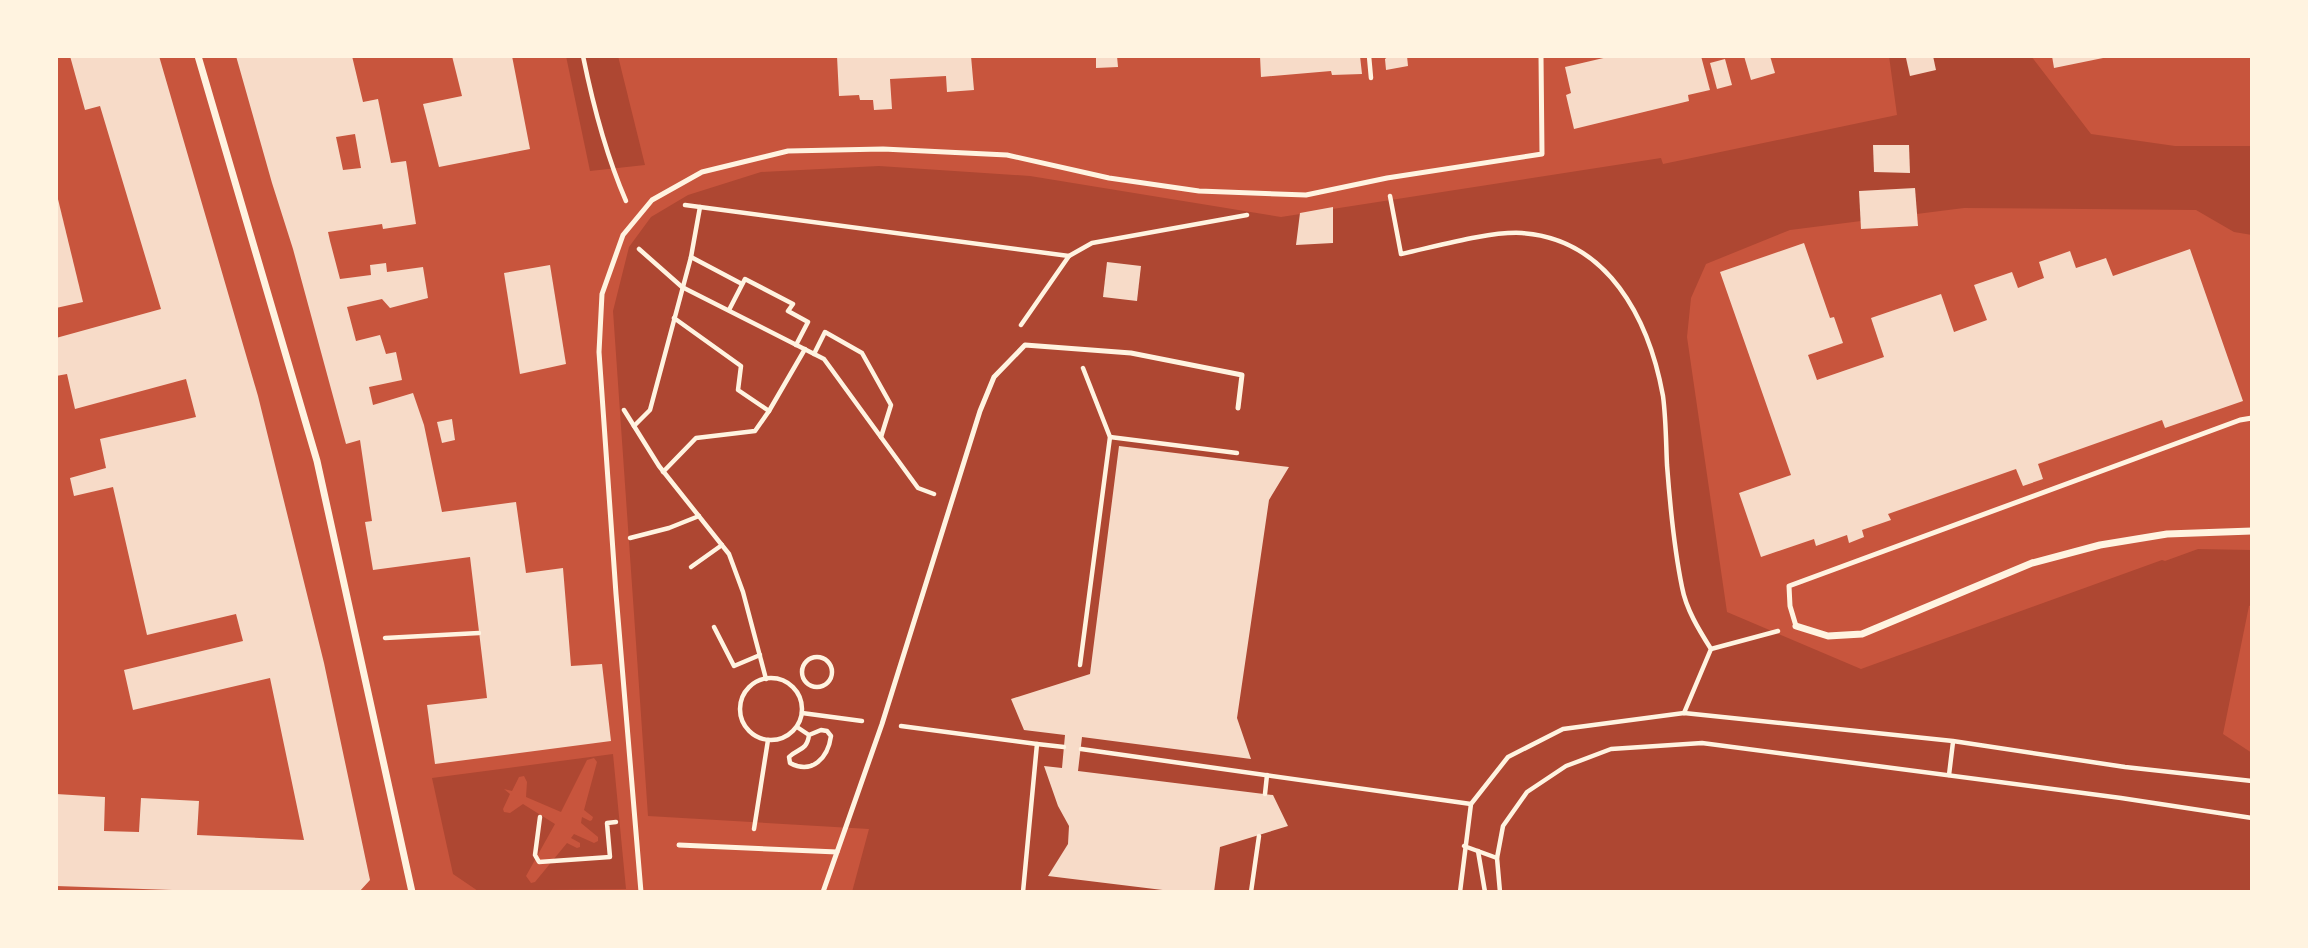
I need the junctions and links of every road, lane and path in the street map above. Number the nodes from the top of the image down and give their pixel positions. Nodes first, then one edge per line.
1 (198, 56) edge
2 (583, 56) edge
3 (1369, 56) edge
4 (1541, 56) edge
5 (1371, 78) dead end
6 (1390, 193) dead end
7 (652, 200) junction
8 (700, 207) junction
9 (1251, 214) dead end
10 (634, 221) junction
11 (623, 234) junction
12 (1069, 256) junction
13 (691, 257) junction
14 (742, 284) junction
15 (682, 287) junction
16 (729, 310) junction
17 (674, 318) junction
18 (796, 345) junction
19 (1026, 345) junction
20 (1075, 348) junction
21 (805, 349) junction
22 (814, 354) junction
23 (622, 407) dead end
24 (1238, 408) dead end
25 (769, 411) junction
26 (2252, 418) edge
27 (634, 426) junction
28 (881, 437) junction
29 (1110, 437) junction
30 (1237, 453) dead end
31 (663, 472) junction
32 (951, 500) junction
33 (699, 516) junction
34 (2252, 531) edge
35 (613, 538) junction
36 (722, 545) junction
37 (691, 567) dead end
38 (1796, 626) junction
39 (715, 627) dead end
40 (479, 633) dead end
41 (385, 638) dead end
42 (1711, 649) junction
43 (760, 655) junction
44 (1080, 665) dead end
45 (766, 679) junction
46 (805, 682) junction
47 (795, 691) junction
48 (802, 713) junction
49 (1684, 713) junction
50 (882, 724) junction
51 (797, 727) junction
52 (809, 736) junction
53 (768, 740) junction
54 (1953, 741) junction
55 (1037, 744) junction
56 (1064, 747) dead end
57 (1081, 749) dead end
58 (1267, 775) junction
59 (1949, 775) junction
60 (2252, 781) edge
61 (1265, 794) dead end
62 (1471, 804) junction
63 (540, 817) dead end
64 (2252, 818) edge
65 (635, 822) junction
66 (1259, 836) dead end
67 (679, 845) dead end
68 (1464, 846) junction
69 (751, 848) junction
70 (1478, 851) junction
71 (837, 852) junction
72 (1497, 859) junction
73 (412, 892) edge
74 (641, 892) edge
75 (823, 892) edge
76 (1023, 892) edge
77 (1251, 892) edge
78 (1460, 892) edge
79 (1485, 892) edge
80 (1500, 892) edge

1 - 73 street
2 - 10 path
3 - 5 path
4 - 7 lane
6 - 42 path
7 - 8 path
7 - 10 lane
8 - 12 path
8 - 13 path
9 - 12 path
10 - 11 lane
11 - 15 path
11 - 35 lane
12 - 19 path
13 - 14 path
13 - 15 path
14 - 16 path
14 - 18 path
15 - 16 path
15 - 17 path
16 - 18 path
17 - 25 path
17 - 27 path
18 - 21 path
19 - 20 lane
19 - 32 lane
20 - 24 lane
20 - 29 path
21 - 22 path
21 - 25 path
22 - 28 path
22 - 28 path
23 - 27 path
25 - 31 path
26 - 38 lane
27 - 31 path
28 - 32 path
29 - 30 path
29 - 44 path
31 - 33 path
32 - 50 lane
33 - 35 path
33 - 36 path
34 - 38 street
35 - 65 lane
36 - 37 path
36 - 43 path
38 - 42 path
39 - 43 path
40 - 41 path
42 - 49 path
43 - 45 path
45 - 47 path
45 - 53 path
46 - 46 path
46 - 47 path
47 - 48 path
48 - 50 path
48 - 51 path
49 - 54 path
49 - 62 path
50 - 55 path
50 - 71 lane
51 - 52 path
51 - 53 path
52 - 52 path
53 - 69 path
54 - 59 path
54 - 60 path
55 - 56 path
55 - 76 path
57 - 58 path
58 - 61 path
58 - 62 path
59 - 64 path
59 - 72 path
62 - 68 path
63 - 65 path
65 - 74 lane
66 - 77 path
67 - 69 lane
68 - 70 path
68 - 78 path
69 - 71 lane
70 - 72 path
70 - 79 path
71 - 75 lane
72 - 80 path

